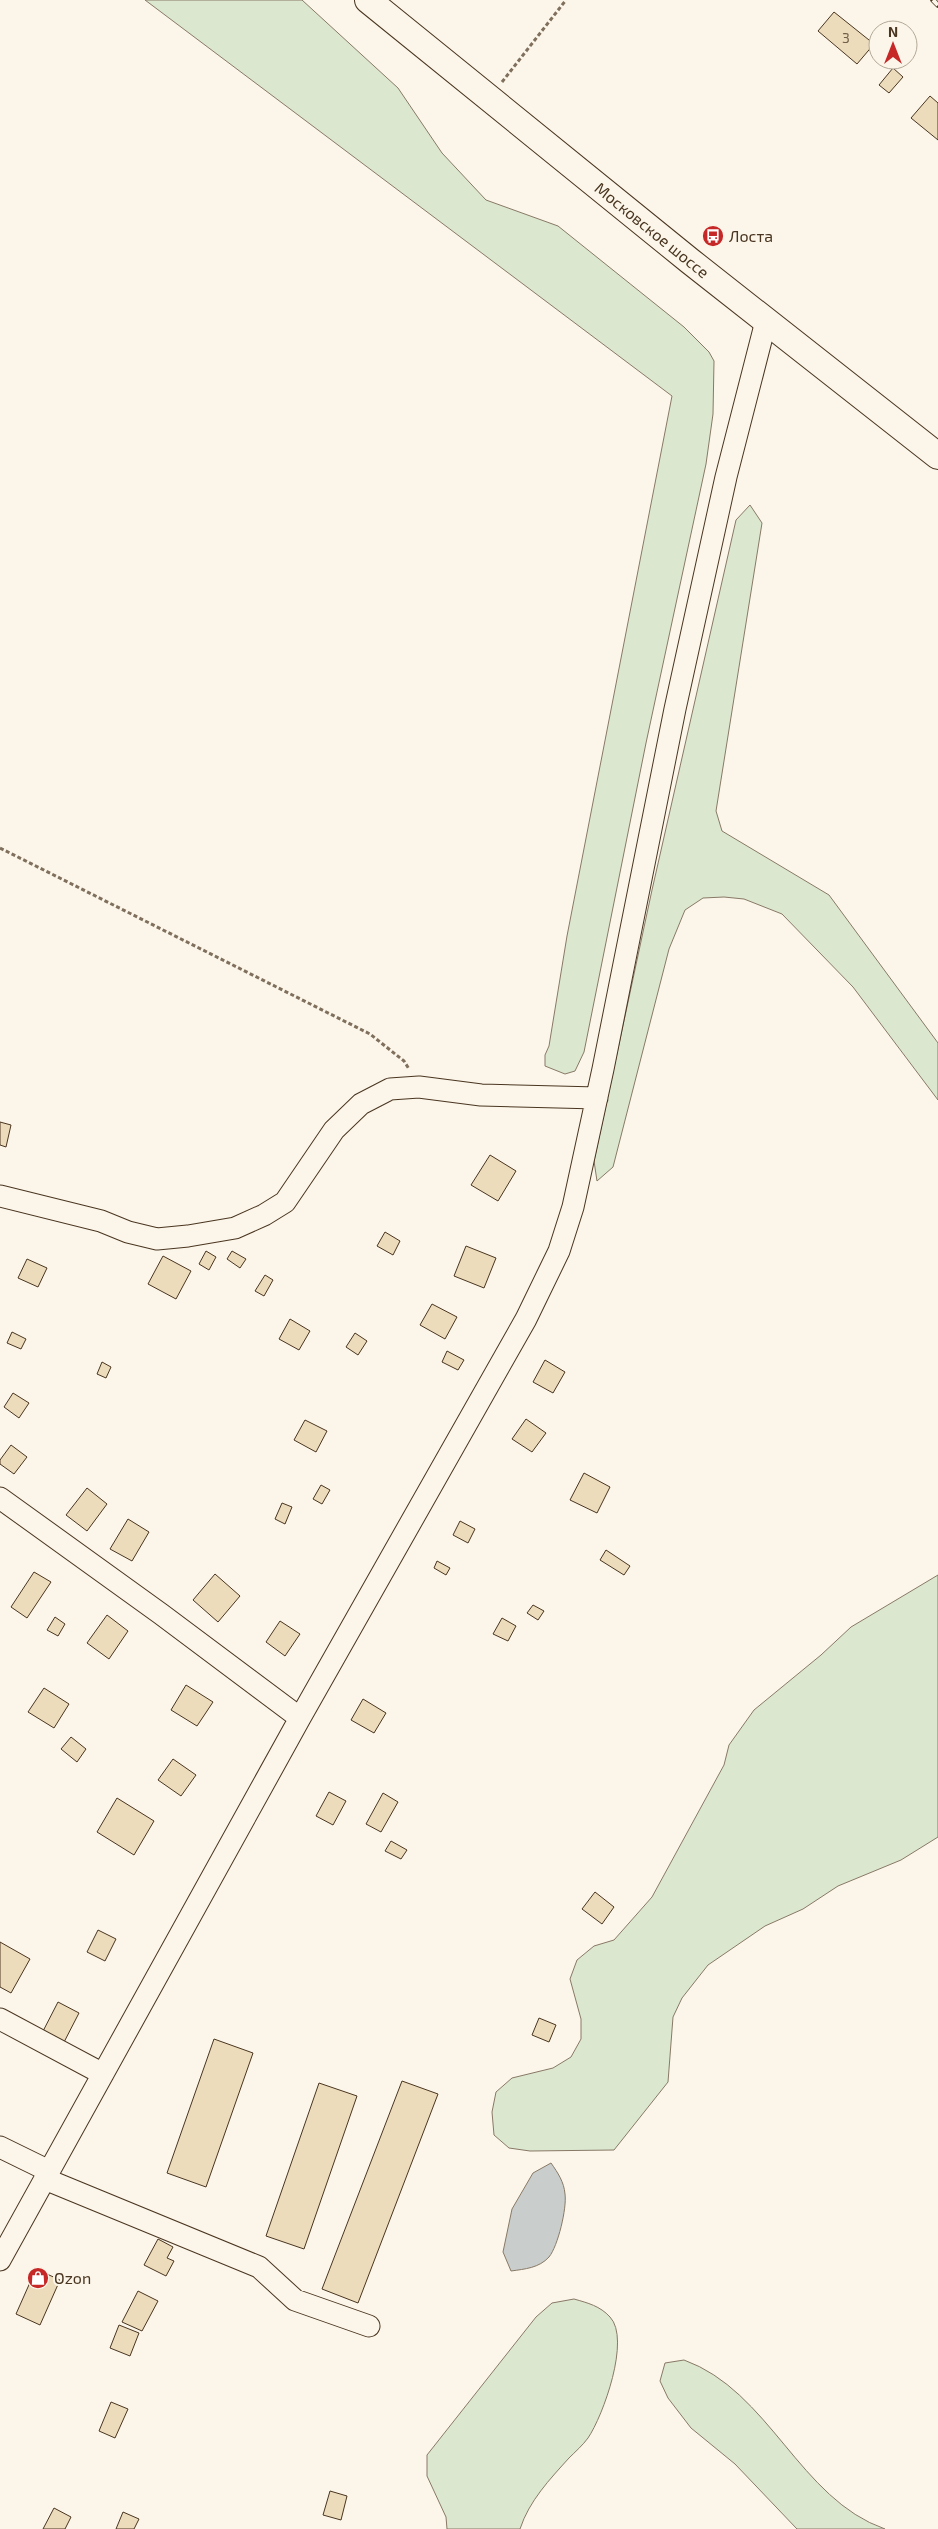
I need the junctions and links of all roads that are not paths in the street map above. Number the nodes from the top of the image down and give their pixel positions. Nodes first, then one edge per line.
1 (368, 0) edge
2 (766, 321) junction
3 (938, 456) edge
4 (597, 1098) junction
5 (0, 1196) edge
6 (0, 1498) edge
7 (300, 1718) junction
8 (0, 2019) edge
9 (103, 2074) junction
10 (0, 2147) edge
11 (47, 2175) junction
12 (0, 2260) edge
13 (369, 2326) dead end

1 - 2 main road, Московское шоссе
2 - 3 main road, Московское шоссе
2 - 4 street
4 - 5 street
4 - 7 street
6 - 7 street
7 - 9 street
8 - 9 street
9 - 11 street
10 - 11 street
11 - 12 street
11 - 13 street

